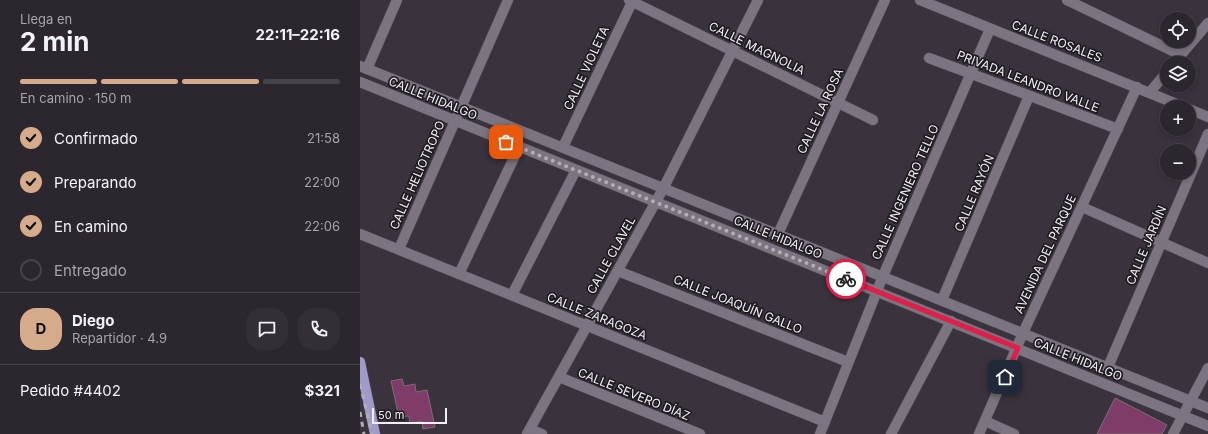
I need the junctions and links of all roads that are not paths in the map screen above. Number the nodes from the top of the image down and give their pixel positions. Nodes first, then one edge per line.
1 (397, 0) edge
2 (508, 0) edge
3 (758, 0) edge
4 (885, 0) edge
5 (920, 0) edge
6 (1067, 0) edge
7 (631, 1) edge
8 (938, 3) edge
9 (1208, 23) edge
10 (990, 29) junction
11 (733, 51) junction
12 (1172, 56) edge
13 (1180, 56) edge
14 (929, 58) dead end
15 (363, 67) edge
16 (971, 74) junction
17 (1160, 80) edge
18 (360, 82) edge
19 (1137, 87) junction
20 (1150, 92) junction
21 (1029, 96) junction
22 (1168, 100) edge
23 (838, 102) junction
24 (461, 106) junction
25 (1196, 112) edge
26 (1208, 118) edge
27 (874, 120) dead end
28 (455, 121) junction
29 (1118, 129) junction
30 (1208, 134) edge
31 (519, 147) junction
32 (564, 147) junction
33 (576, 170) junction
34 (664, 187) junction
35 (655, 202) junction
36 (1082, 207) junction
37 (360, 234) edge
38 (778, 234) junction
39 (1162, 242) junction
40 (399, 250) junction
41 (1208, 263) edge
42 (618, 271) junction
43 (459, 274) junction
44 (883, 276) junction
45 (877, 291) junction
46 (512, 295) junction
47 (942, 300) junction
48 (951, 322) junction
49 (587, 326) junction
50 (1023, 333) junction
51 (1018, 348) junction
52 (360, 362) edge
53 (848, 362) junction
54 (1108, 367) junction
55 (1208, 368) edge
56 (559, 378) junction
57 (1192, 401) junction
58 (1208, 408) edge
59 (1184, 415) junction
60 (984, 421) junction
61 (825, 422) junction
62 (1208, 426) edge
63 (529, 431) edge
64 (375, 434) edge
65 (542, 434) edge
66 (700, 434) edge
67 (820, 434) edge
68 (891, 434) edge
69 (979, 434) edge
70 (1014, 434) edge
71 (1173, 434) edge

1 - 15 street
2 - 24 street, CALLE HELIOTROPO
3 - 11 street, CALLE CLAVEL
4 - 23 street, CALLE LA ROSA
5 - 8 street, CALLE ROSALES
6 - 12 street
7 - 11 street, CALLE MAGNOLIA
7 - 32 street, CALLE VIOLETA
8 - 10 street, CALLE ROSALES
9 - 13 street
10 - 16 street, CALLE INGENIERO TELLO
10 - 19 street, CALLE ROSALES
11 - 23 street, CALLE MAGNOLIA
11 - 34 street, CALLE CLAVEL
14 - 16 street, PRIVADA LEANDRO VALLE
15 - 24 street, CALLE HIDALGO
16 - 21 street, PRIVADA LEANDRO VALLE
16 - 44 street, CALLE INGENIERO TELLO
17 - 20 street
18 - 28 street, CALLE HIDALGO
19 - 20 street, CALLE ROSALES
19 - 29 street, AVENIDA DEL PARQUE
20 - 22 street, CALLE ROSALES
21 - 29 street, PRIVADA LEANDRO VALLE
21 - 47 street, CALLE RAYÓN
23 - 27 street, CALLE MAGNOLIA
23 - 38 street, CALLE LA ROSA
24 - 28 street, CALLE HELIOTROPO
24 - 32 street, CALLE HIDALGO
25 - 26 street
28 - 31 street, CALLE HIDALGO
28 - 40 street, CALLE HELIOTROPO
29 - 36 street, AVENIDA DEL PARQUE
30 - 39 street, CALLE JARDÍN
31 - 33 street, CALLE HIDALGO
31 - 43 street
32 - 34 street, CALLE HIDALGO
33 - 35 street, CALLE HIDALGO
33 - 46 street
34 - 35 street, CALLE CLAVEL
34 - 38 street, CALLE HIDALGO
35 - 42 street, CALLE CLAVEL
35 - 45 street, CALLE HIDALGO
36 - 39 street
36 - 50 street, AVENIDA DEL PARQUE
37 - 40 street, CALLE ZARAGOZA
38 - 44 street, CALLE HIDALGO
39 - 41 street
39 - 54 street, CALLE JARDÍN
40 - 43 street, CALLE ZARAGOZA
42 - 49 street, CALLE CLAVEL
42 - 53 street, CALLE JOAQUÍN GALLO
43 - 46 street, CALLE ZARAGOZA
44 - 45 street, CALLE INGENIERO TELLO
44 - 47 street, CALLE HIDALGO
45 - 48 street, CALLE HIDALGO
45 - 53 street, CALLE INGENIERO TELLO
46 - 49 street, CALLE ZARAGOZA
47 - 50 street, CALLE HIDALGO
48 - 51 street, CALLE HIDALGO
48 - 68 street
49 - 56 street, CALLE CLAVEL
49 - 61 street, CALLE ZARAGOZA
50 - 51 street, AVENIDA DEL PARQUE
50 - 54 street, CALLE HIDALGO
51 - 59 street, CALLE HIDALGO
51 - 60 street, AVENIDA DEL PARQUE
52 - 64 main road
53 - 61 street, CALLE INGENIERO TELLO
54 - 57 street, CALLE HIDALGO
55 - 57 street
56 - 63 street, CALLE CLAVEL
56 - 66 street, CALLE SEVERO DÍAZ
57 - 58 street, CALLE HIDALGO
57 - 59 street
59 - 62 street, CALLE HIDALGO
59 - 71 street
60 - 69 street, AVENIDA DEL PARQUE
60 - 70 street
61 - 67 street, CALLE INGENIERO TELLO
63 - 65 street

